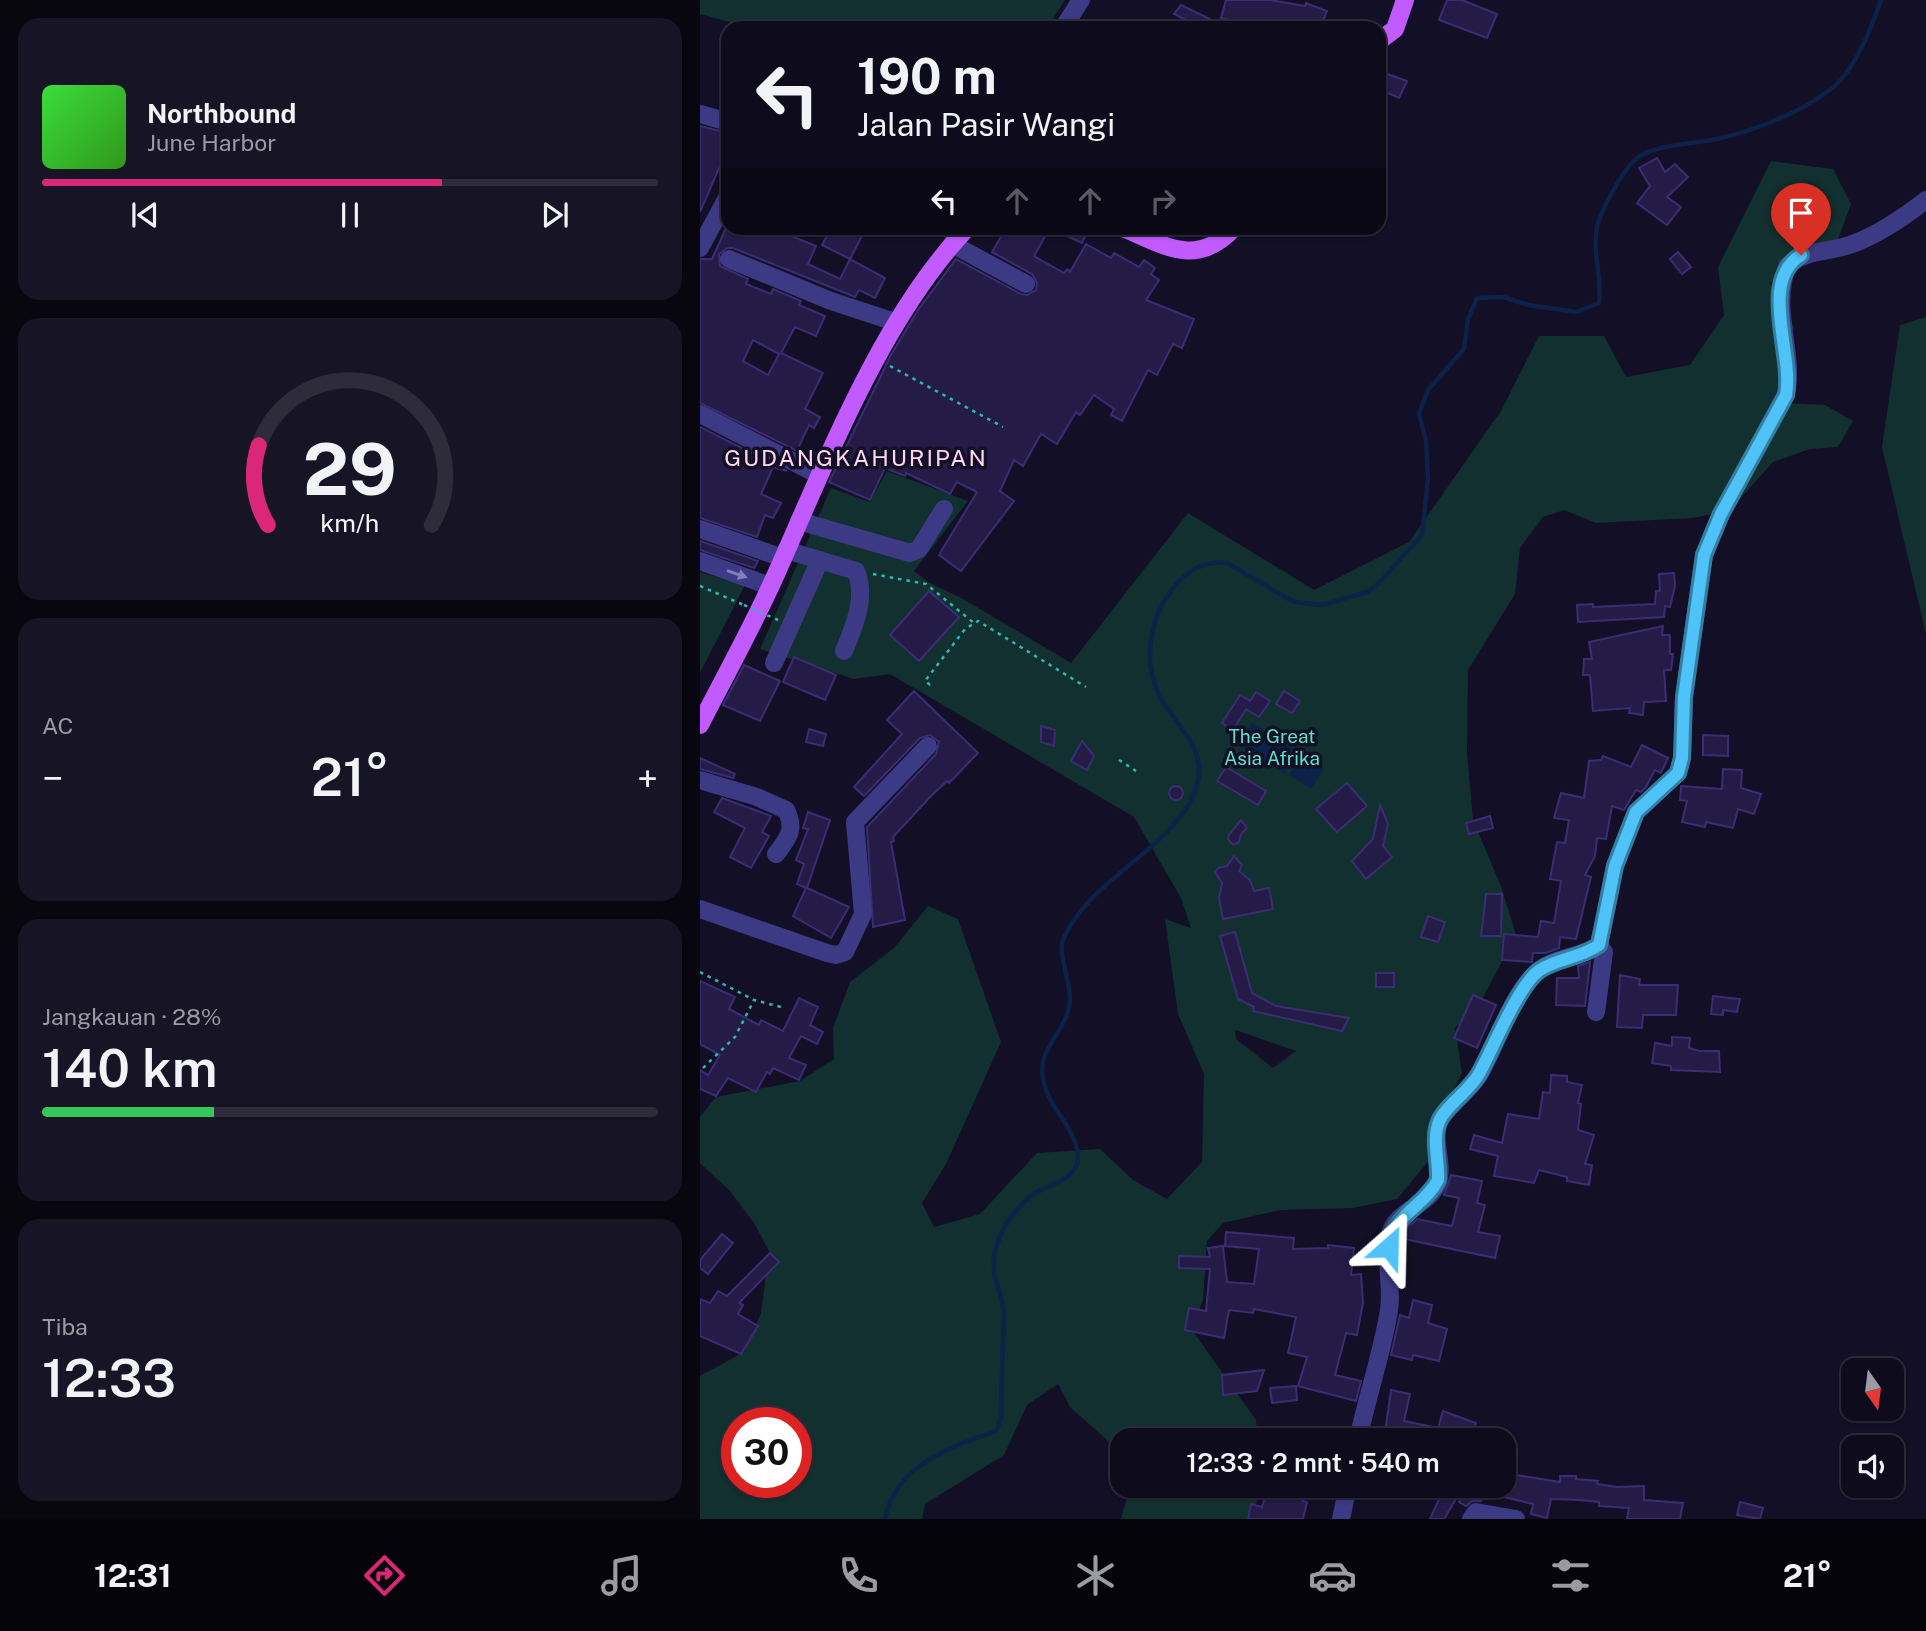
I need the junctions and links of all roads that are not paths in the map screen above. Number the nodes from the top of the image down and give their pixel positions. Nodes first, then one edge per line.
1 (1081, 0) edge
2 (1405, 0) edge
3 (1068, 21) edge
4 (1386, 36) edge
5 (700, 114) edge
6 (721, 120) edge
7 (1926, 200) edge
8 (721, 208) edge
9 (960, 235) edge
10 (1140, 235) edge
11 (1228, 235) edge
12 (702, 241) edge
13 (952, 244) junction
14 (729, 259) dead end
15 (1026, 284) dead end
16 (895, 322) junction
17 (700, 414) edge
18 (819, 475) junction
19 (944, 509) dead end
20 (799, 521) junction
21 (700, 529) edge
22 (785, 554) junction
23 (820, 561) junction
24 (701, 563) edge
25 (770, 586) junction
26 (844, 651) dead end
27 (774, 663) dead end
28 (700, 725) edge
29 (928, 746) dead end
30 (700, 780) edge
31 (776, 855) dead end
32 (700, 909) edge
33 (1599, 945) junction
34 (1596, 1012) dead end
35 (1361, 1428) edge
36 (1345, 1498) edge
37 (1340, 1519) edge
38 (1471, 1519) edge
39 (1516, 1519) edge

1 - 3 street
2 - 4 main road
5 - 6 street
7 - 33 street
8 - 12 street
9 - 13 main road
10 - 11 main road
13 - 15 street
13 - 16 main road
14 - 16 street
16 - 18 main road
17 - 18 street
18 - 20 main road
19 - 20 street
20 - 22 main road
21 - 22 street
22 - 23 street
22 - 25 main road
23 - 26 street
23 - 27 street
24 -> 25 street
25 - 28 main road
29 - 32 street
30 - 31 street
33 - 34 street
33 - 35 street
36 - 37 street
38 - 39 street

